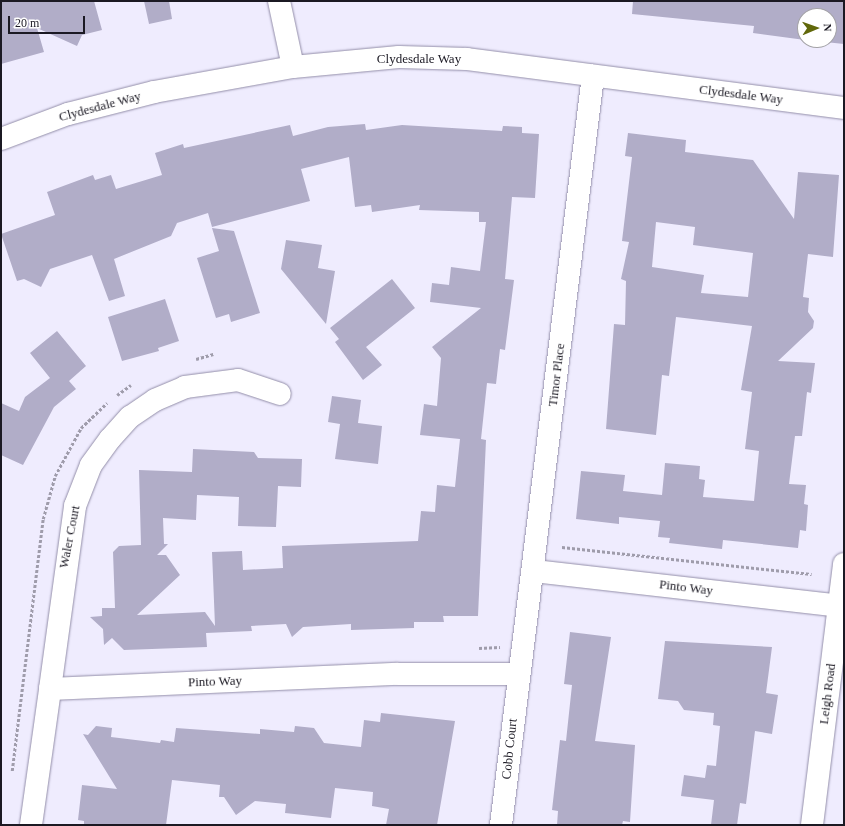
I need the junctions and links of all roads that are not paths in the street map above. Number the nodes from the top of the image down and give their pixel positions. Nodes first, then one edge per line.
1 (279, 1) edge
2 (293, 67) junction
3 (593, 76) junction
4 (844, 108) edge
5 (1, 139) edge
6 (280, 394) dead end
7 (844, 564) edge
8 (534, 571) junction
9 (839, 606) junction
10 (518, 674) junction
11 (50, 689) junction
12 (31, 825) edge
13 (501, 825) edge
14 (812, 825) edge

1 - 2 street
2 - 3 street, Clydesdale Way
2 - 5 street, Clydesdale Way
3 - 4 street, Clydesdale Way
3 - 8 street, Timor Place
6 - 11 street, Waler Court
7 - 9 street, Leigh Road
8 - 9 street, Pinto Way
8 - 10 street, Timor Place
9 - 14 street, Leigh Road
10 - 11 street, Pinto Way
10 - 13 street, Cobb Court
11 - 12 street

